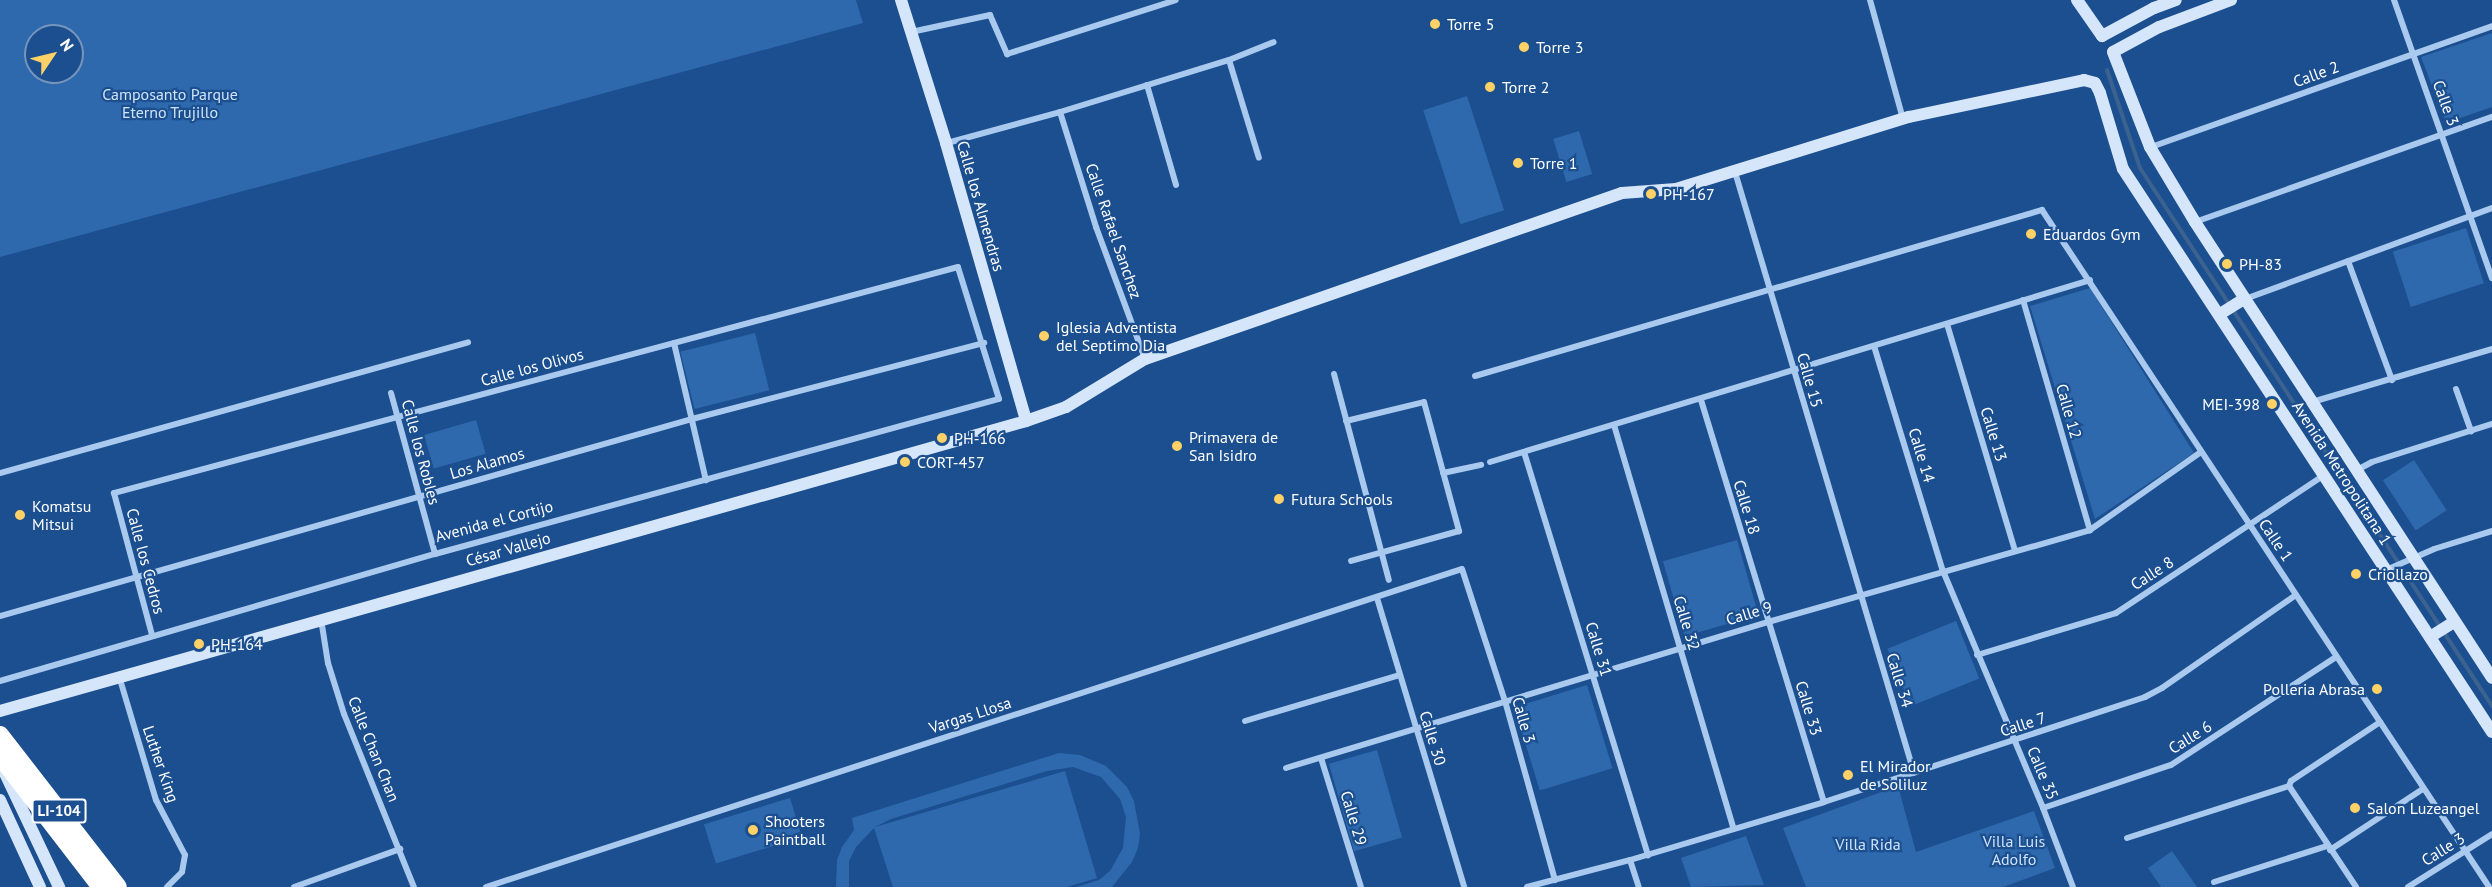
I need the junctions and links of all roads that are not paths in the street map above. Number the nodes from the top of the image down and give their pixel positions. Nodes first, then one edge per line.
1 (901, 0) edge
2 (1176, 0) edge
3 (1870, 0) edge
4 (2077, 0) edge
5 (2176, 0) edge
6 (2231, 0) edge
7 (2394, 0) edge
8 (2492, 26) edge
9 (911, 32) junction
10 (2102, 36) junction
11 (1274, 42) dead end
12 (2114, 52) junction
13 (2413, 53) junction
14 (1229, 60) junction
15 (1147, 85) junction
16 (1060, 112) junction
17 (2492, 117) edge
18 (1903, 119) junction
19 (2443, 135) junction
20 (946, 143) junction
21 (2150, 147) junction
22 (1259, 158) dead end
23 (1735, 172) junction
24 (1176, 185) dead end
25 (2492, 208) edge
26 (2471, 216) junction
27 (2194, 222) junction
28 (2348, 261) junction
29 (2492, 278) edge
30 (2090, 280) junction
31 (1771, 290) junction
32 (2023, 300) junction
33 (2242, 300) junction
34 (2223, 313) junction
35 (1947, 324) junction
36 (468, 342) dead end
37 (674, 343) junction
38 (984, 343) junction
39 (1874, 346) junction
40 (2492, 349) edge
41 (1144, 359) junction
42 (1793, 372) junction
43 (1334, 374) dead end
44 (1475, 376) dead end
45 (2392, 380) junction
46 (2456, 389) dead end
47 (391, 393) dead end
48 (1701, 400) junction
49 (2311, 402) junction
50 (398, 417) junction
51 (692, 419) junction
52 (1026, 421) junction
53 (1347, 421) junction
54 (2492, 424) edge
55 (1614, 425) junction
56 (2471, 430) junction
57 (1524, 452) junction
58 (2201, 452) junction
59 (1490, 462) dead end
60 (1481, 465) dead end
61 (2355, 471) junction
62 (0, 473) edge
63 (1443, 473) junction
64 (2323, 476) junction
65 (706, 480) junction
66 (114, 494) joint
67 (419, 496) junction
68 (2250, 526) junction
69 (2090, 530) junction
70 (2492, 531) edge
71 (2015, 551) junction
72 (1382, 552) junction
73 (435, 554) junction
74 (2409, 558) junction
75 (1351, 561) dead end
76 (2389, 568) junction
77 (1462, 569) joint
78 (1943, 572) junction
79 (135, 577) junction
80 (1389, 580) dead end
81 (1859, 595) junction
82 (2296, 595) junction
83 (1377, 598) junction
84 (0, 616) edge
85 (321, 618) junction
86 (1768, 622) junction
87 (2452, 624) junction
88 (152, 635) junction
89 (2433, 636) junction
90 (1681, 648) junction
91 (1977, 655) junction
92 (2336, 657) junction
93 (1592, 674) junction
94 (118, 675) junction
95 (1400, 675) junction
96 (2492, 678) edge
97 (0, 681) edge
98 (1505, 701) junction
99 (0, 711) edge
100 (1245, 721) dead end
101 (2380, 722) junction
102 (1417, 729) junction
103 (2492, 732) edge
104 (0, 735) edge
105 (2015, 740) junction
106 (0, 756) edge
107 (1321, 758) junction
108 (0, 762) edge
109 (1287, 768) dead end
110 (1914, 773) junction
111 (2289, 786) junction
112 (2423, 789) junction
113 (0, 800) edge
114 (1824, 802) junction
115 (2043, 808) junction
116 (1734, 829) junction
117 (2492, 834) edge
118 (2127, 838) dead end
119 (2329, 848) junction
120 (400, 849) junction
121 (2464, 851) junction
122 (1648, 855) junction
123 (1630, 860) junction
124 (1555, 879) junction
125 (2214, 882) dead end
126 (40, 887) edge
127 (59, 887) edge
128 (100, 887) edge
129 (118, 887) edge
130 (167, 887) edge
131 (294, 887) edge
132 (414, 887) edge
133 (486, 887) edge
134 (1360, 887) edge
135 (1464, 887) edge
136 (1527, 887) edge
137 (1639, 887) edge
138 (2073, 887) edge
139 (2356, 887) edge
140 (2408, 887) edge
141 (2489, 887) edge

1 - 9 street, Calle los Almendras
2 - 9 street
3 - 18 street
4 - 10 street, Avenida Metropolitana 1
5 - 10 street
6 - 12 street
7 - 13 street, Calle 3
8 - 13 street, Calle 2
9 - 20 street, Calle los Almendras
10 - 12 street, Avenida Metropolitana 1
11 - 14 street
12 - 21 street, Avenida Metropolitana 1
13 - 19 street, Calle 3
13 - 21 street, Calle 2
14 - 15 street
14 - 22 street
15 - 16 street
15 - 24 street
16 - 20 street
16 - 41 street, Calle Rafael Sanchez
17 - 19 street
18 - 23 street, César Vallejo
18 - 34 street, Avenida Metropolitana 1
19 - 26 street, Calle 3
19 - 27 street
20 - 52 street, Calle los Almendras
21 - 27 street, Avenida Metropolitana 1
23 - 31 street, Calle 15
23 - 41 street, César Vallejo
25 - 26 street
26 - 28 street
26 - 29 street, Calle 3
27 - 33 street, Avenida Metropolitana 1
28 - 33 street
28 - 45 street
30 - 31 street, Calle 1
30 - 32 street
30 - 58 street, Calle 1
31 - 42 street, Calle 15
31 - 44 street
32 - 35 street
32 - 69 street, Calle 12
33 - 34 street
33 - 49 street, Avenida Metropolitana 1
34 - 64 street, Avenida Metropolitana 1
35 - 39 street
35 - 71 street, Calle 13
36 - 62 street
37 - 38 street, Calle los Olivos
37 - 50 street, Calle los Olivos
37 - 51 street
38 - 51 street, Los Alamos
38 - 65 street, Avenida el Cortijo
39 - 42 street
39 - 78 street, Calle 14
40 - 45 street
41 - 52 street, César Vallejo
42 - 48 street
42 - 81 street, Calle 15
43 - 53 street
45 - 49 street
46 - 56 street
47 - 50 street, Calle los Robles
48 - 55 street
48 - 86 street, Calle 18
49 - 61 street, Avenida Metropolitana 1
50 - 66 street, Calle los Olivos
50 - 67 street, Calle los Robles
51 - 65 street
51 - 67 street, Los Alamos
52 - 85 street, César Vallejo
53 - 63 street
53 - 72 street
54 - 56 street
55 - 57 street
55 - 90 street, Calle 32
56 - 61 street
57 - 59 street
57 - 93 street, Calle 31
58 - 68 street, Calle 1
58 - 69 street, Calle 9
60 - 63 street
61 - 74 street, Avenida Metropolitana 1
63 - 72 street
64 - 68 street, Calle 8
64 - 76 street, Avenida Metropolitana 1
65 - 73 street, Avenida el Cortijo
66 - 79 street, Calle los Cedros
67 - 73 street, Calle los Robles
67 - 79 street, Los Alamos
68 - 82 street, Calle 1
68 - 91 street, Calle 8
69 - 71 street, Calle 9
70 - 74 street
71 - 78 street, Calle 9
72 - 75 street
72 - 80 street
73 - 88 street, Avenida el Cortijo
74 - 76 street
74 - 87 street, Avenida Metropolitana 1
76 - 89 street, Avenida Metropolitana 1
77 - 83 street, Vargas Llosa
77 - 98 street, Calle 3
78 - 81 street, Calle 9
78 - 91 street, Calle 35
79 - 84 street, Los Alamos
79 - 88 street, Calle los Cedros
81 - 86 street, Calle 9
81 - 110 street, Calle 34
82 - 92 street, Calle 1
82 - 105 street, Calle 7
83 - 95 street, Calle 30
83 - 133 street, Vargas Llosa
85 - 94 street, César Vallejo
85 - 120 street, Calle Chan Chan
86 - 90 street, Calle 9
86 - 114 street, Calle 33
87 - 89 street
87 - 96 street, Avenida Metropolitana 1
88 - 97 street, Avenida el Cortijo
89 - 103 street, Avenida Metropolitana 1
90 - 93 street, Calle 9
90 - 116 street, Calle 32
91 - 105 street, Calle 35
92 - 101 street, Calle 1
92 - 115 street, Calle 6
93 - 98 street, Calle 9
93 - 122 street, Calle 31
94 - 99 street, César Vallejo
94 - 130 street, Luther King
95 - 100 street
95 - 102 street, Calle 30
98 - 102 street, Calle 9
98 - 124 street, Calle 3
101 - 111 street
101 - 112 street, Calle 1
102 - 107 street, Calle 9
102 - 135 street, Calle 30
104 - 129 highway, LI-104
105 - 110 street, Calle 7
105 - 115 street, Calle 35
106 - 128 highway, LI-104
107 - 109 street, Calle 9
107 - 134 street, Calle 29
108 - 127 street
110 - 114 street, Calle 7
111 - 118 street
111 - 119 street
112 - 119 street
112 - 121 street, Calle 1
113 - 126 street
114 - 116 street, Calle 7
115 - 138 street, Calle 35
116 - 122 street, Calle 7
117 - 121 street, Calle 3
119 - 125 street
119 - 139 street
120 - 131 street
120 - 132 street, Calle Chan Chan
121 - 140 street, Calle 3
121 - 141 street, Calle 1
122 - 123 street, Calle 7
123 - 124 street, Calle 7
123 - 137 street
124 - 136 street, Calle 7

